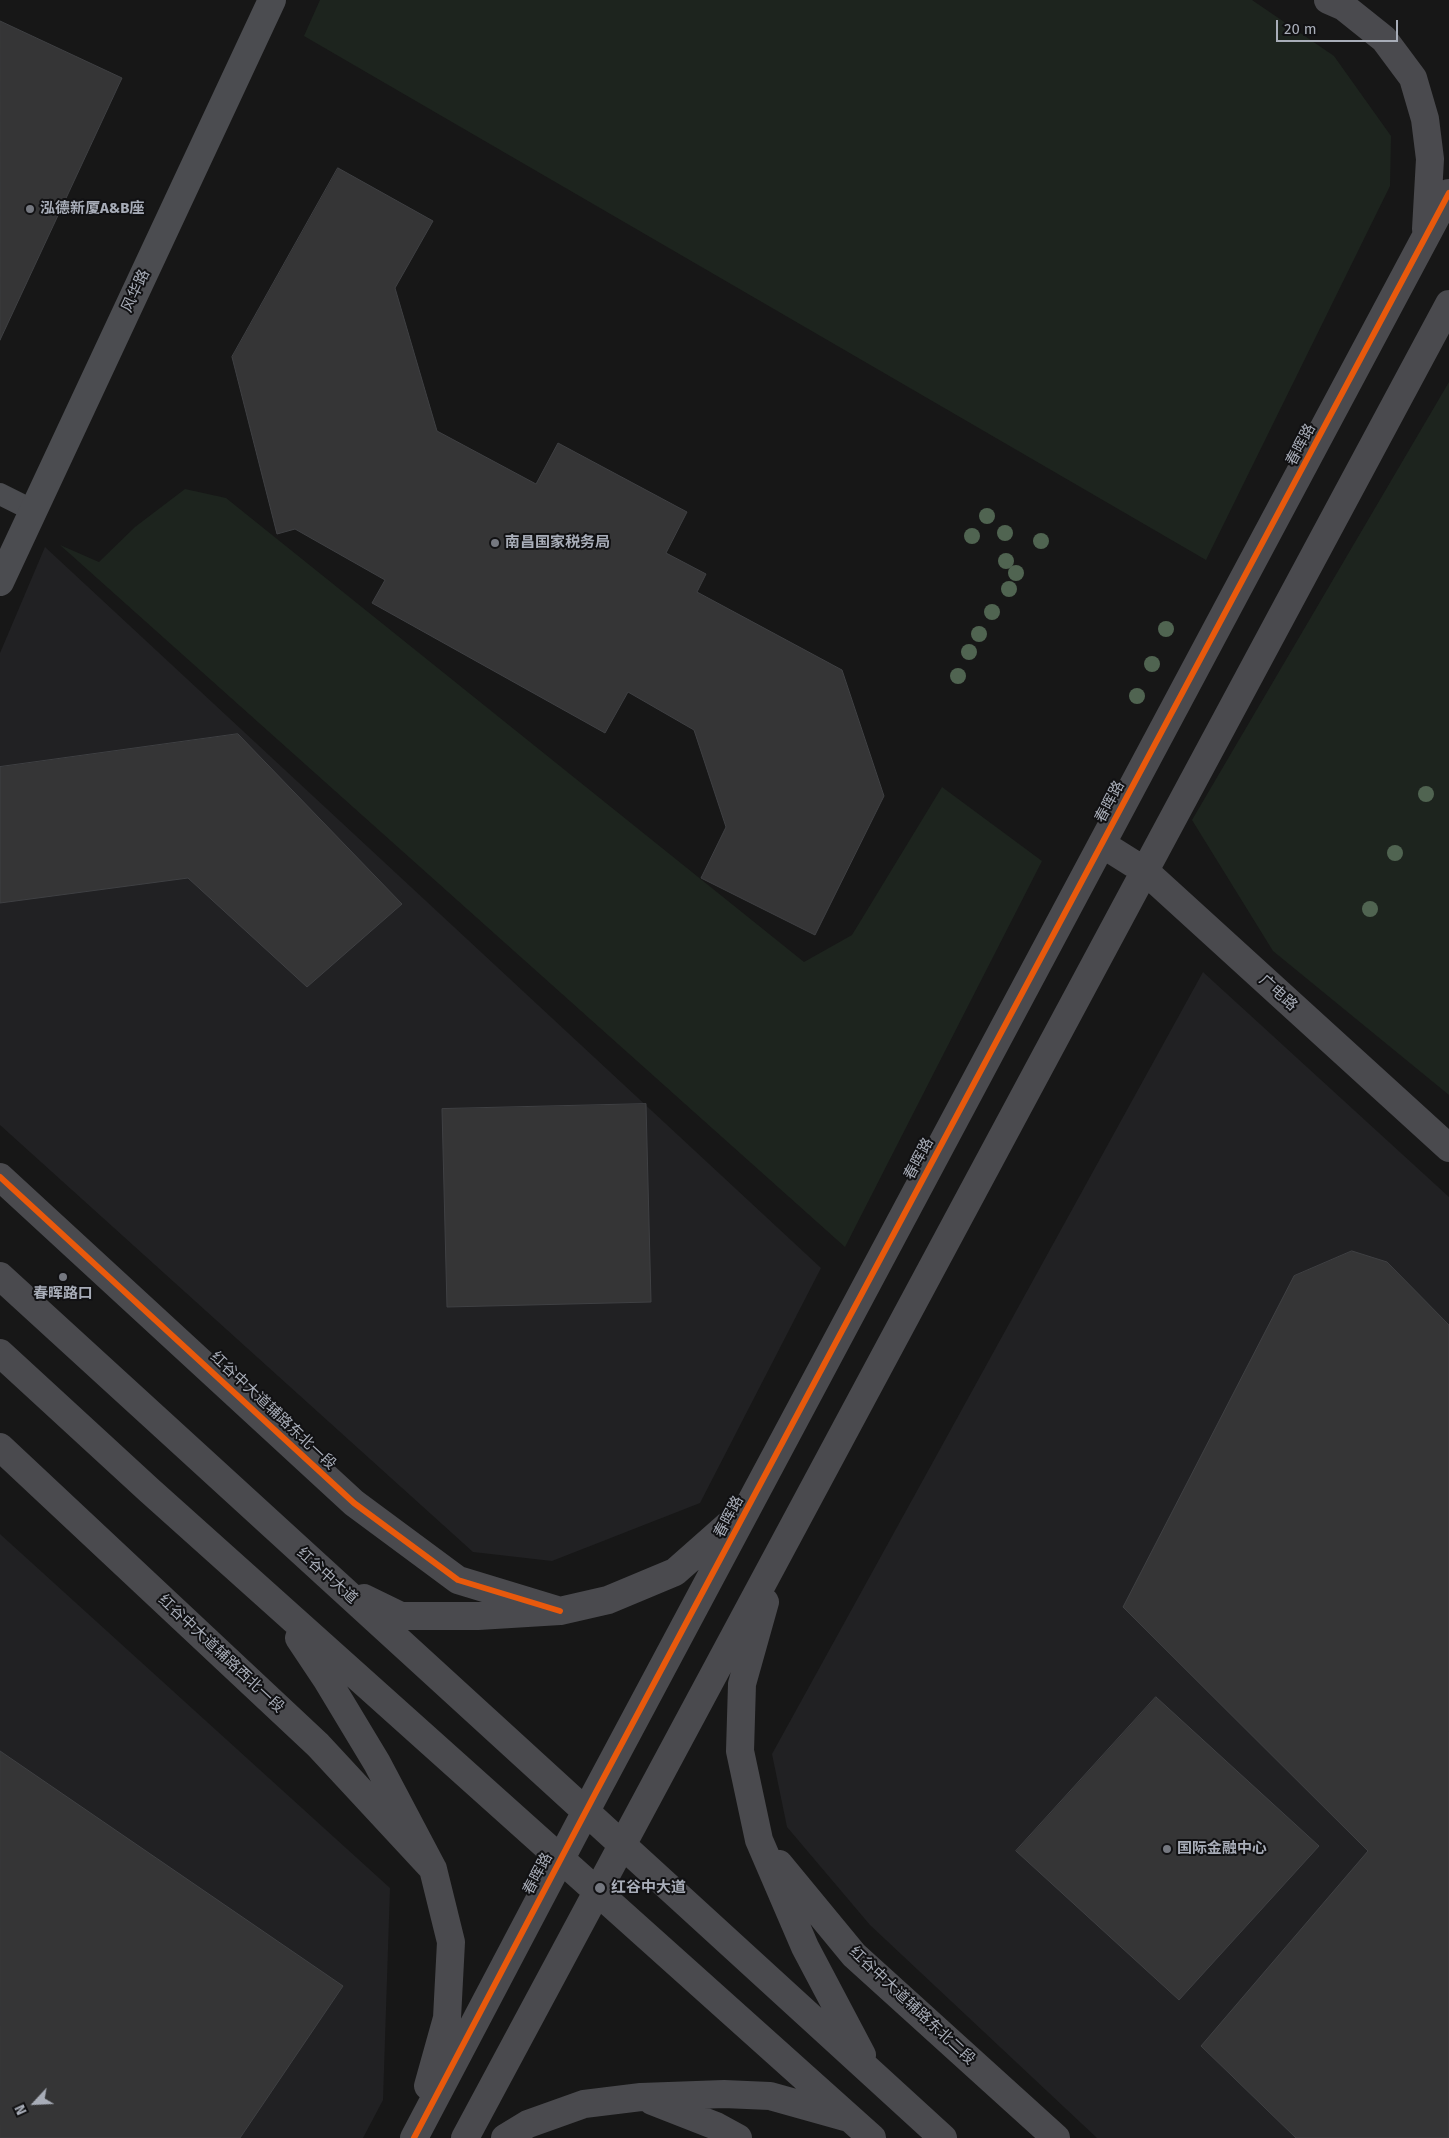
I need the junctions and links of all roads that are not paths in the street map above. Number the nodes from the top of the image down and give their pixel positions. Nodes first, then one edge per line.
1 (272, 0) edge
2 (1328, 0) edge
3 (1449, 193) edge
4 (1426, 238) junction
5 (1449, 304) edge
6 (0, 494) edge
7 (34, 510) junction
8 (0, 582) edge
9 (1102, 844) junction
10 (1145, 871) junction
11 (1449, 1148) edge
12 (0, 1177) edge
13 (0, 1276) edge
14 (0, 1353) edge
15 (0, 1447) edge
16 (749, 1506) junction
17 (779, 1552) junction
18 (339, 1586) junction
19 (276, 1604) junction
20 (560, 1612) junction
21 (586, 1812) junction
22 (759, 1840) junction
23 (622, 1845) junction
24 (560, 1859) junction
25 (433, 1869) junction
26 (597, 1891) junction
27 (872, 2074) junction
28 (641, 2097) junction
29 (850, 2118) junction
30 (414, 2138) edge
31 (465, 2138) edge
32 (505, 2138) edge
33 (738, 2138) edge
34 (872, 2138) edge
35 (943, 2138) edge
36 (1056, 2138) edge

1 - 7 street, 风华路
2 - 4 street
3 - 4 street, 春晖路
4 - 9 street, 春晖路
5 - 10 street
6 - 7 lane
7 - 8 street, 风华路
9 - 10 street, 广电路
9 - 16 street, 春晖路
10 - 11 street, 广电路
10 - 17 street
12 - 20 street, 红谷中大道辅路东北一段
13 - 18 street, 红谷中大道
14 - 19 street
15 - 25 street, 红谷中大道辅路西北一段
16 - 20 street
16 - 21 street, 春晖路
17 - 22 street
17 - 23 street
18 - 20 street
18 - 21 street, 红谷中大道
19 - 24 street
19 - 25 street
21 - 23 street, 红谷中大道
21 - 24 street, 春晖路
22 - 27 street
22 - 36 street, 红谷中大道辅路东北二段
23 - 26 street
23 - 27 street, 红谷中大道
24 - 26 street
24 - 30 street, 春晖路
25 - 30 street
26 - 29 street
26 - 31 street
27 - 35 street, 红谷中大道
28 - 29 street
28 - 32 street
28 - 33 street
29 - 34 street

